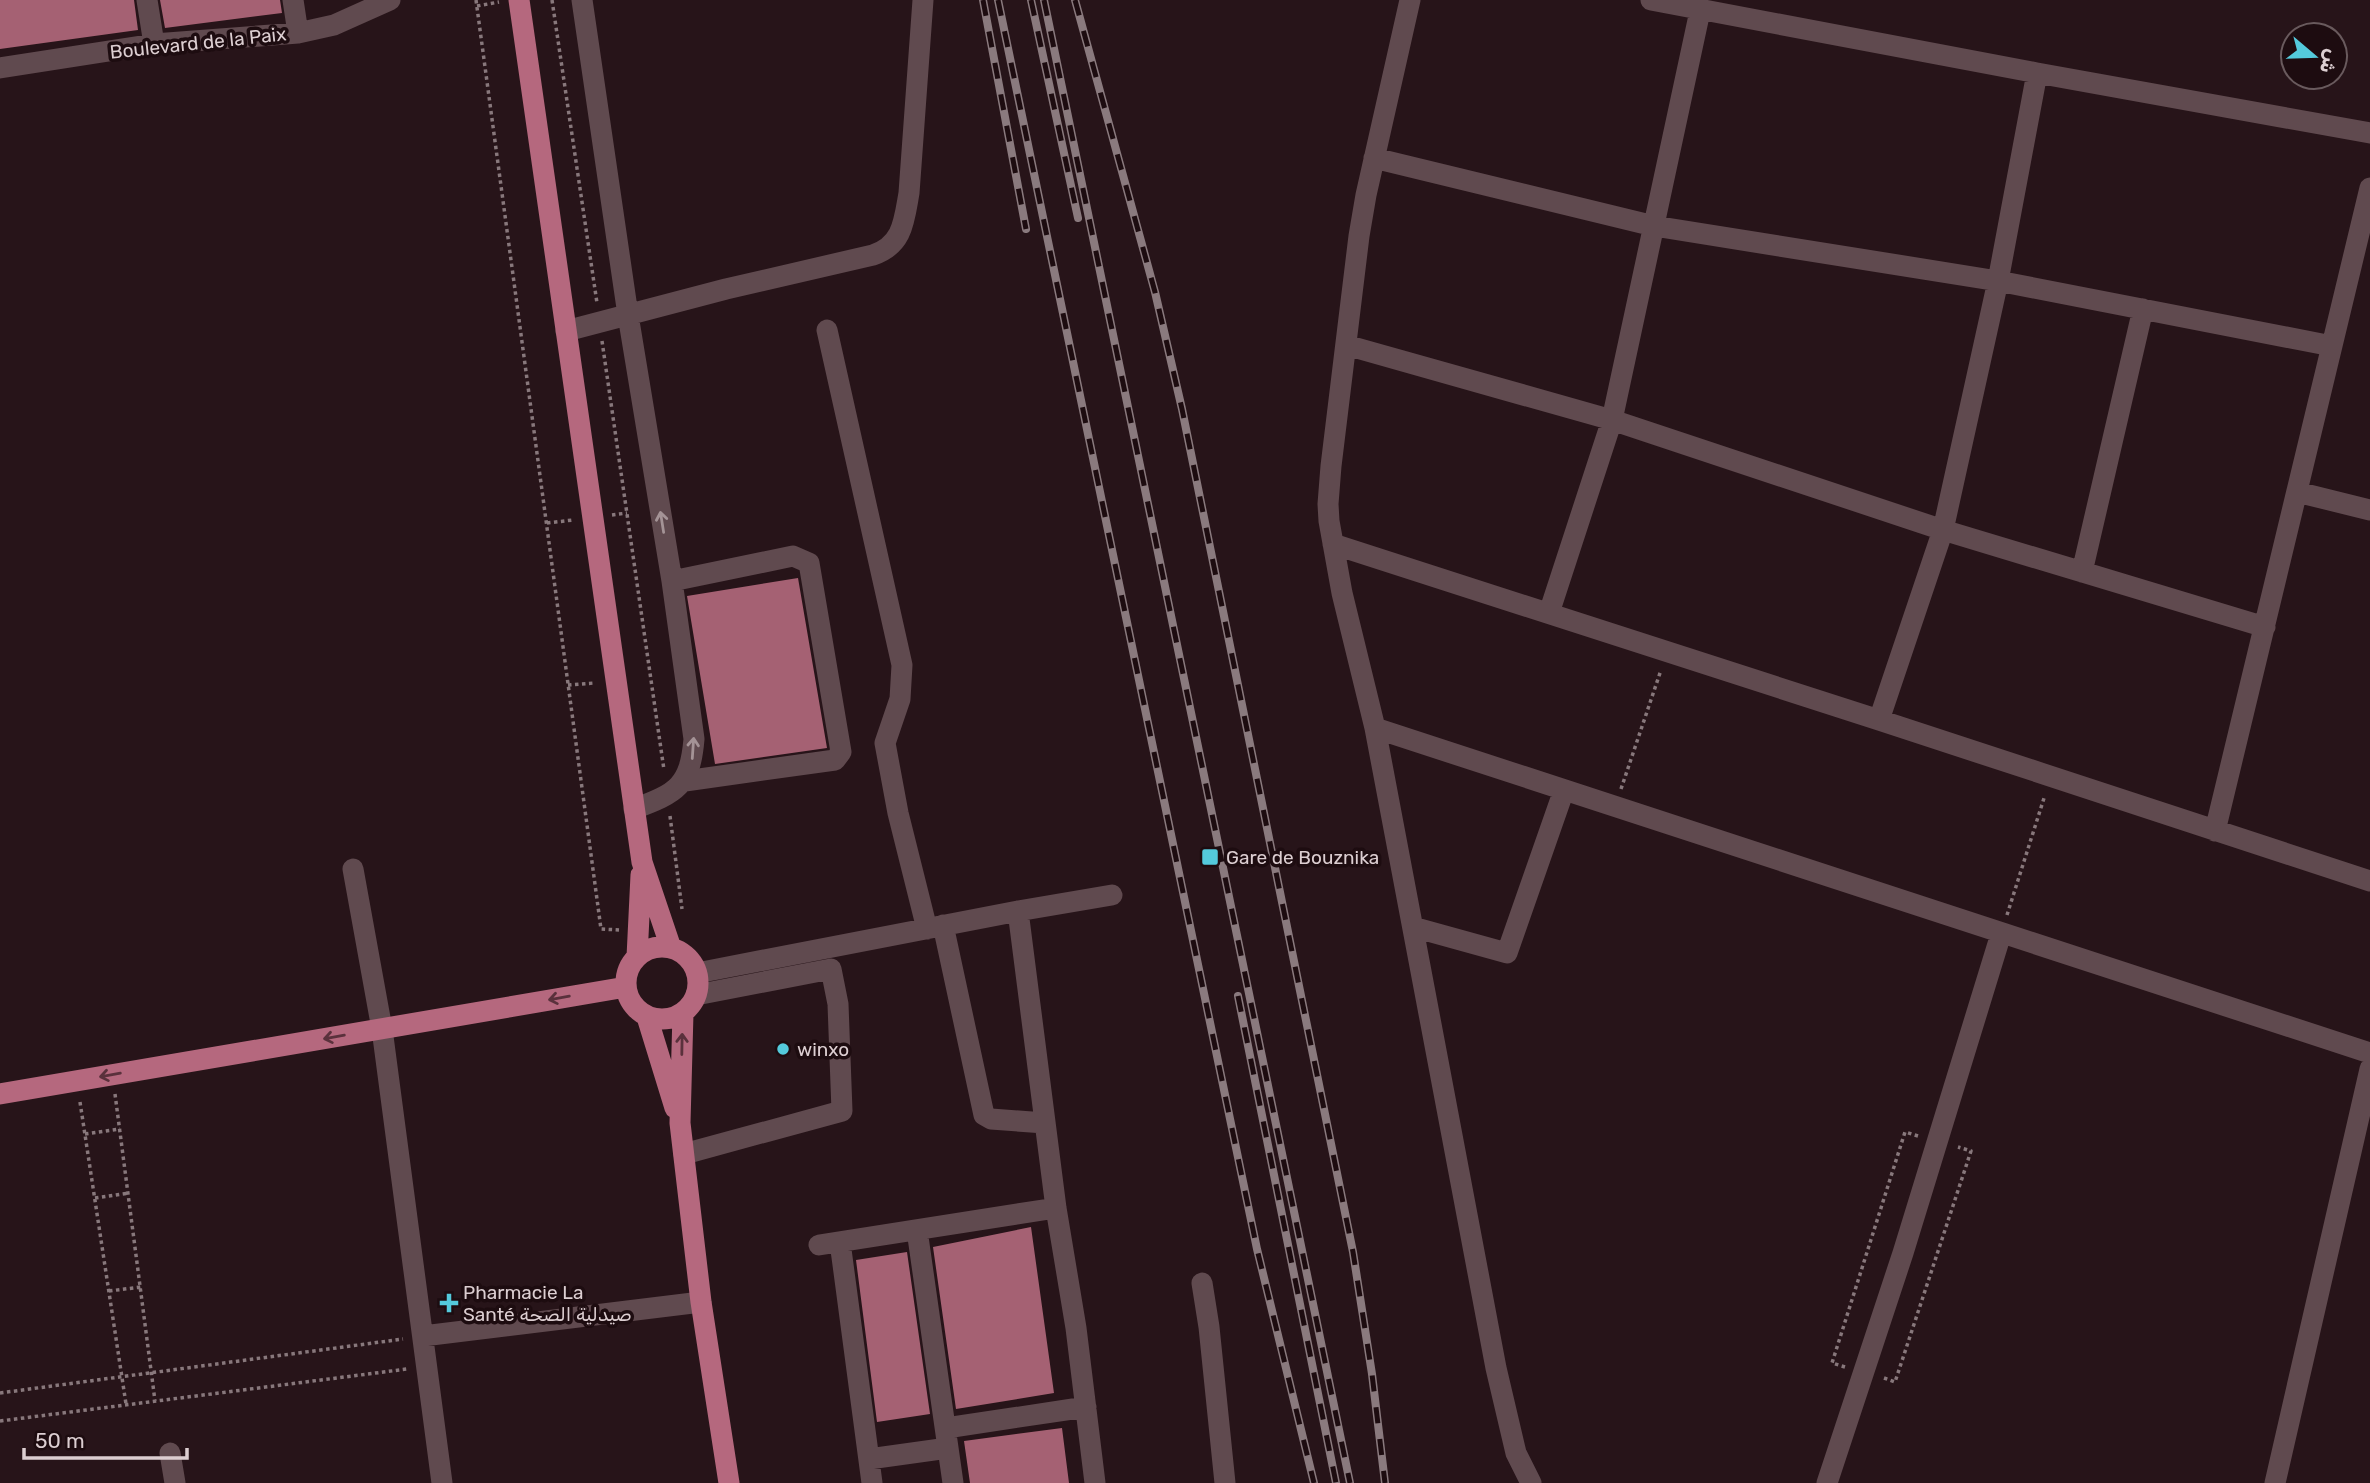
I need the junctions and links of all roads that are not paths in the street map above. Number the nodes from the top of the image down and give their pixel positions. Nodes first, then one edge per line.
1 (146, 0) edge
2 (293, 0) edge
3 (390, 0) edge
4 (519, 0) edge
5 (582, 0) edge
6 (923, 0) edge
7 (1410, 0) edge
8 (1651, 0) edge
9 (1700, 11) junction
10 (298, 33) junction
11 (154, 44) junction
12 (0, 68) edge
13 (2037, 73) junction
14 (2370, 133) edge
15 (1374, 159) junction
16 (2370, 188) edge
17 (1654, 226) junction
18 (1998, 281) junction
19 (2143, 309) junction
20 (628, 315) junction
21 (827, 330) dead end
22 (566, 331) junction
23 (1346, 345) junction
24 (2332, 346) junction
25 (1612, 420) junction
26 (2297, 492) junction
27 (2370, 510) edge
28 (1943, 530) junction
29 (1333, 544) junction
30 (2082, 572) junction
31 (672, 581) junction
32 (1549, 613) junction
33 (2265, 627) junction
34 (1879, 720) junction
35 (1375, 728) junction
36 (685, 781) junction
37 (1564, 790) junction
38 (634, 809) junction
39 (2215, 831) junction
40 (642, 862) junction
41 (353, 869) dead end
42 (2370, 881) edge
43 (1111, 895) dead end
44 (1018, 911) junction
45 (935, 927) junction
46 (1412, 927) junction
47 (2001, 934) junction
48 (668, 939) junction
49 (637, 957) junction
50 (697, 974) junction
51 (626, 987) junction
52 (696, 995) junction
53 (683, 1013) junction
54 (647, 1017) junction
55 (382, 1029) junction
56 (2370, 1053) edge
57 (2370, 1069) edge
58 (0, 1094) edge
59 (680, 1123) junction
60 (1045, 1123) junction
61 (684, 1154) junction
62 (1056, 1208) junction
63 (917, 1230) junction
64 (1202, 1283) dead end
65 (701, 1302) junction
66 (422, 1336) junction
67 (1086, 1407) junction
68 (947, 1438) junction
69 (170, 1452) dead end
70 (869, 1459) junction
71 (174, 1483) edge
72 (442, 1483) edge
73 (729, 1483) edge
74 (872, 1483) edge
75 (953, 1483) edge
76 (1095, 1483) edge
77 (1225, 1483) edge
78 (1531, 1483) edge
79 (1827, 1483) edge
80 (2275, 1483) edge

1 - 11 street
2 - 10 street
3 - 10 street, Boulevard de la Paix
4 - 22 main road
5 - 20 street
6 - 20 street
7 - 15 street
8 - 9 street
9 - 13 street
9 - 17 street
10 - 11 street, Boulevard de la Paix
11 - 12 street, Boulevard de la Paix
13 - 14 street
13 - 18 street
15 - 17 street
15 - 23 street
16 - 24 street
17 - 18 street
17 - 25 street
18 - 19 street
18 - 28 street
19 - 24 street
19 - 30 street
20 - 22 street
31 -> 20 street
21 - 45 street
22 - 38 main road
23 - 25 street
23 - 29 street
24 - 26 street
25 - 28 street
25 - 32 street
26 - 27 street
26 - 33 street
28 - 30 street
28 - 34 street
29 - 32 street
29 - 35 street
30 - 33 street
36 -> 31 street
31 - 36 street
32 - 34 street
33 - 39 street
34 - 39 street
35 - 37 street
35 - 46 street
36 - 38 street
37 - 46 street
37 - 47 street
38 - 40 main road
39 - 42 street
40 - 48 main road
40 - 49 main road
41 - 55 street
43 - 44 street
44 - 45 street
44 - 60 street
45 - 50 street
45 - 60 street
46 - 78 street
47 - 56 street
47 - 79 street
48 - 49 main road
48 - 50 main road
49 - 51 main road
50 - 52 main road
51 - 54 main road
51 -> 55 main road
52 - 53 main road
52 - 61 street
53 - 54 main road
59 -> 53 main road
54 - 59 main road
55 -> 58 main road
55 - 66 street
57 - 80 street
59 - 61 main road
60 - 62 street
61 - 65 main road
62 - 63 street
62 - 67 street
63 - 68 street
63 - 70 street
64 - 77 street
65 - 66 street
65 - 73 main road
66 - 72 street
67 - 68 street
67 - 76 street
68 - 70 street
68 - 75 street
69 - 71 street
70 - 74 street

